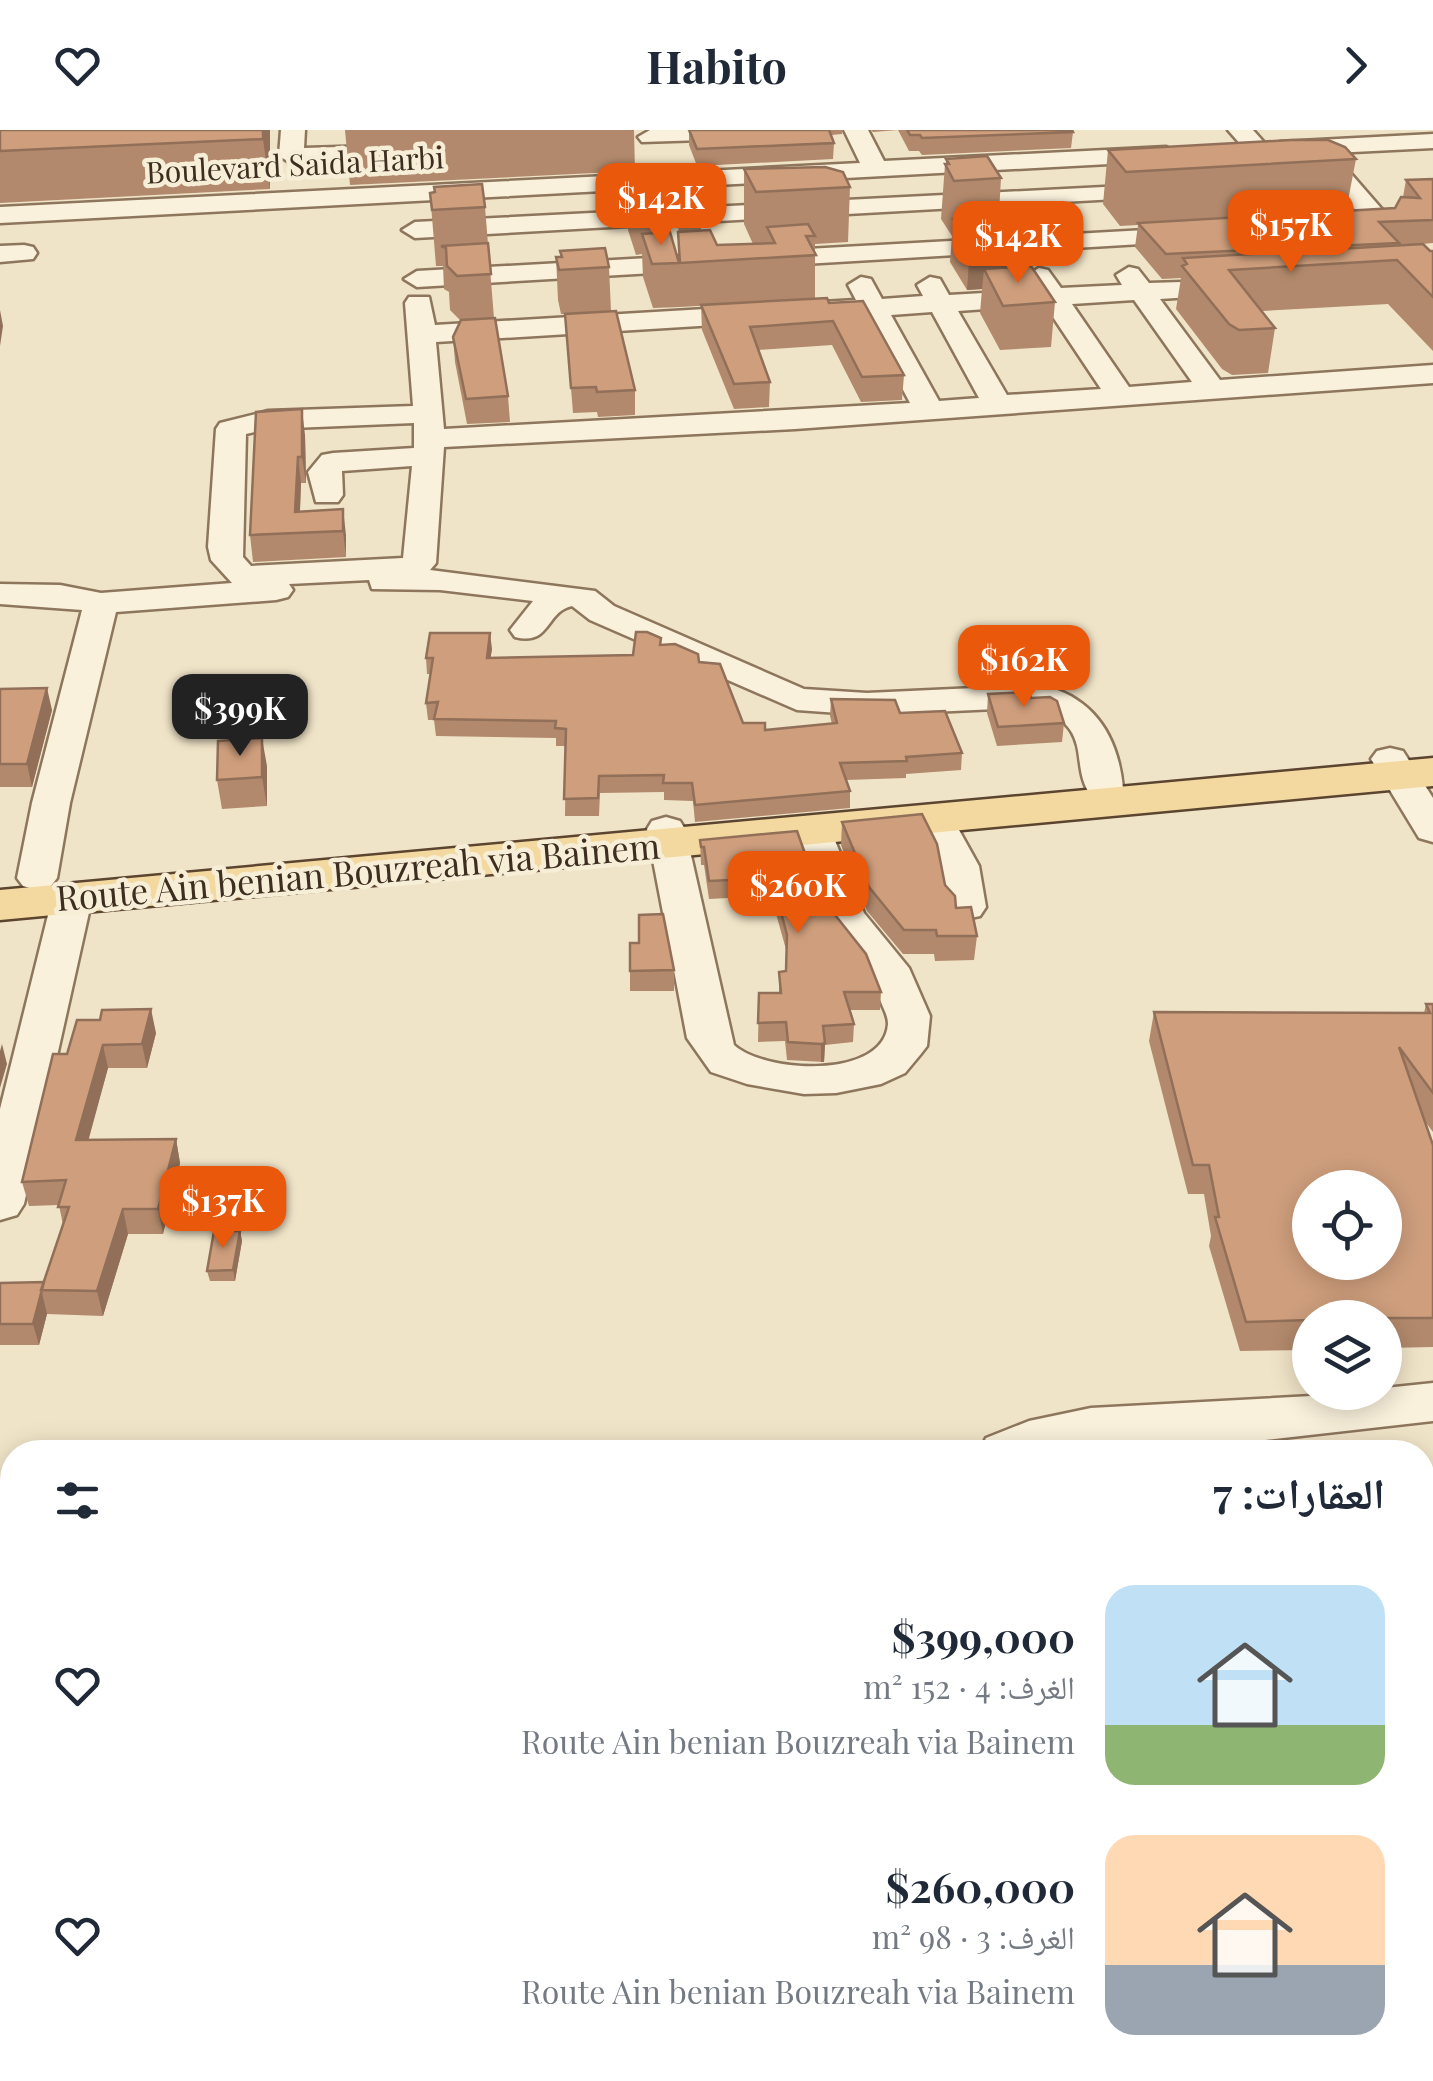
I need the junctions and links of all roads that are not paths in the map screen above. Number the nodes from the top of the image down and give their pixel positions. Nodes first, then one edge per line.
1 (293, 130) edge
2 (792, 130) edge
3 (856, 130) edge
4 (1240, 130) edge
5 (641, 132) edge
6 (1433, 141) edge
7 (328, 147) edge
8 (1314, 147) junction
9 (1258, 150) junction
10 (427, 152) dead end
11 (870, 170) junction
12 (671, 180) junction
13 (1344, 181) junction
14 (1304, 183) edge
15 (1184, 190) edge
16 (410, 192) junction
17 (871, 206) junction
18 (0, 216) edge
19 (1382, 223) junction
20 (1344, 226) edge
21 (415, 230) junction
22 (1217, 234) edge
23 (1104, 241) junction
24 (1020, 246) junction
25 (898, 253) junction
26 (847, 256) junction
27 (1394, 276) edge
28 (417, 279) junction
29 (1429, 280) edge
30 (1266, 284) edge
31 (1141, 292) junction
32 (1052, 298) junction
33 (941, 306) junction
34 (872, 309) junction
35 (422, 334) junction
36 (1433, 374) edge
37 (1211, 388) junction
38 (1119, 394) junction
39 (998, 405) junction
40 (929, 410) junction
41 (429, 436) junction
42 (327, 494) dead end
43 (426, 574) junction
44 (0, 594) edge
45 (561, 594) junction
46 (101, 603) junction
47 (528, 630) dead end
48 (1414, 766) edge
49 (1104, 788) junction
50 (935, 820) junction
51 (1433, 830) edge
52 (814, 831) junction
53 (667, 837) junction
54 (27, 891) edge
55 (966, 907) edge
56 (0, 1204) edge
57 (1433, 1402) edge
58 (1035, 1440) edge

1 - 7 street
2 - 5 street
3 - 11 street
4 - 9 street
5 - 7 street
5 - 12 street
6 - 8 street, Boulevard Saida Harbi
7 - 10 street
8 - 9 street, Boulevard Saida Harbi
8 - 13 street
9 - 11 street, Boulevard Saida Harbi
11 - 12 street, Boulevard Saida Harbi
11 - 17 street
12 - 16 street, Boulevard Saida Harbi
13 - 14 street
13 - 19 street
15 - 17 street
16 - 18 street, Boulevard Saida Harbi
16 - 21 street
17 - 21 street
17 - 25 street
19 - 20 street
19 - 29 street
21 - 28 street
22 - 23 street
23 - 24 street
23 - 31 street
24 - 25 street
24 - 32 street
25 - 26 street
25 - 33 street
26 - 28 street
26 - 34 street
27 - 29 street
28 - 35 street
30 - 31 street
31 - 32 street
31 - 37 street
32 - 33 street
32 - 38 street
33 - 34 street
33 - 39 street
34 - 35 street
34 - 40 street
35 - 41 street
36 - 37 street
37 - 38 street
38 - 39 street
39 - 40 street
40 - 41 street
41 - 42 street
41 - 43 street
41 - 43 street
43 - 45 street
43 - 46 street
44 - 46 street
45 - 47 street
45 - 49 street
46 - 54 street
48 - 49 main road, Route Ain benian Bouzreah via Bainem
48 - 50 main road, Route Ain benian Bouzreah via Bainem
48 - 51 street
49 - 53 main road, Route Ain benian Bouzreah via Bainem
50 - 52 main road, Route Ain benian Bouzreah via Bainem
50 - 55 street
52 - 53 main road, Route Ain benian Bouzreah via Bainem
52 - 53 street
53 - 54 main road, Route Ain benian Bouzreah via Bainem
54 - 56 street
57 - 58 street

